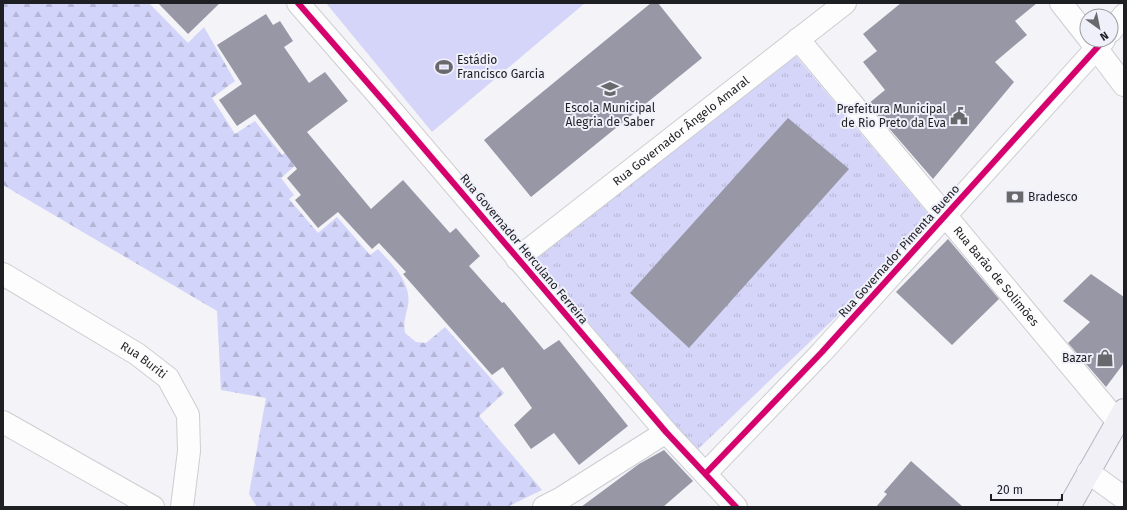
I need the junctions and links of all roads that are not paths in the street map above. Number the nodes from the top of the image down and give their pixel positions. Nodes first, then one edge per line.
1 (298, 3) edge
2 (845, 3) edge
3 (1061, 3) edge
4 (1079, 24) edge
5 (798, 39) junction
6 (1088, 48) edge
7 (1099, 48) edge
8 (1124, 85) edge
9 (946, 216) junction
10 (517, 259) junction
11 (3, 274) edge
12 (1120, 415) edge
13 (3, 422) edge
14 (666, 432) junction
15 (1088, 472) junction
16 (706, 473) junction
17 (1124, 498) edge
18 (153, 507) edge
19 (182, 507) edge
20 (544, 507) edge
21 (736, 507) edge
22 (1069, 507) edge

1 - 10 street, Rua Governador Herculano Ferreira
2 - 5 street, Rua Governador Ângelo Amaral
3 - 4 street
5 - 9 street, Rua Barão de Solimões
5 - 10 street, Rua Governador Ângelo Amaral
6 - 9 street, Rua Governador Pimenta Bueno
7 - 8 street
9 - 12 street, Rua Barão de Solimões
9 - 16 street, Rua Governador Pimenta Bueno
10 - 14 street, Rua Governador Herculano Ferreira
11 - 19 street, Rua Buriti
12 - 15 main road
13 - 18 street
14 - 16 street, Rua Governador Herculano Ferreira
14 - 20 street
15 - 17 street
15 - 22 main road
16 - 21 street, Rua Governador Herculano Ferreira

